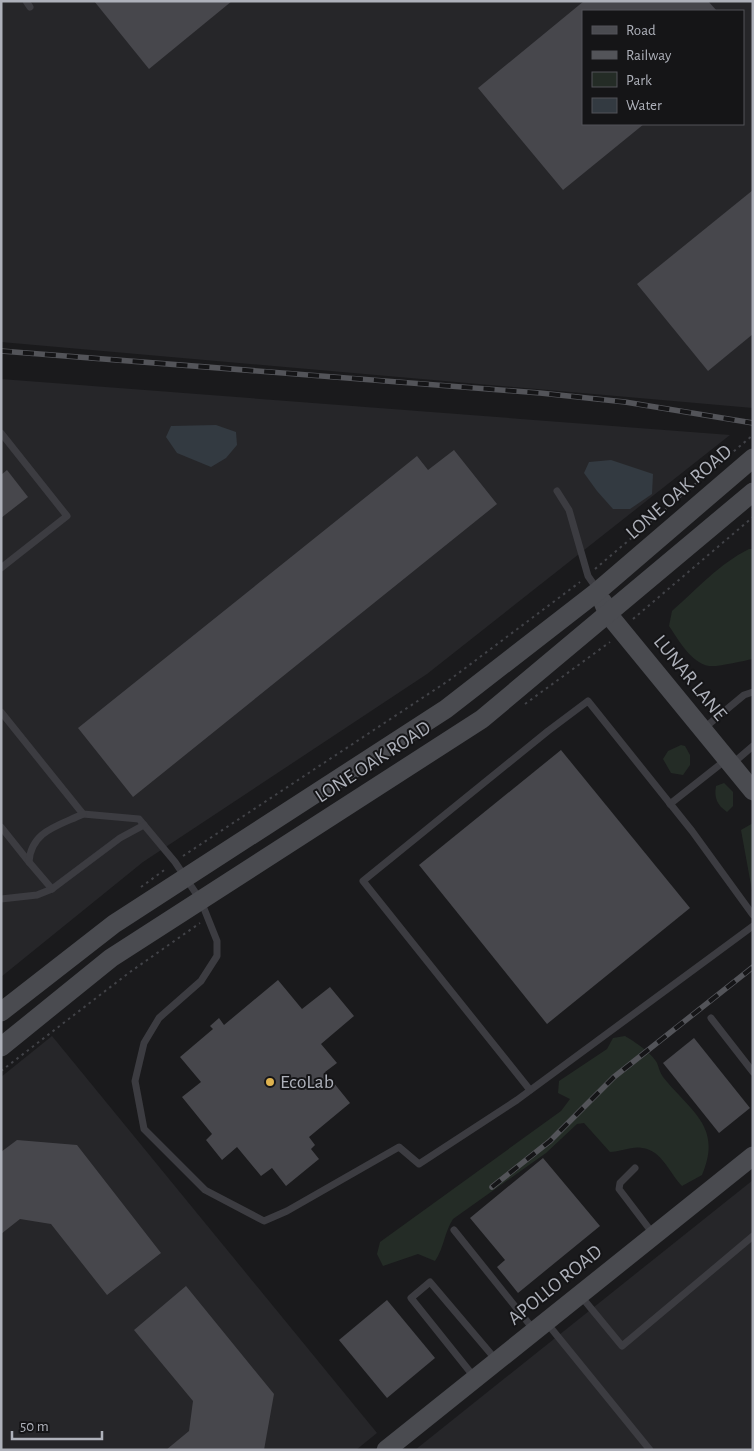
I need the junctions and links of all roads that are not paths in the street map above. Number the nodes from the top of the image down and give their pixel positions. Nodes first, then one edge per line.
1 (1, 433) edge
2 (753, 458) edge
3 (557, 491) dead end
4 (753, 492) edge
5 (1, 568) edge
6 (593, 584) junction
7 (608, 614) junction
8 (753, 692) edge
9 (1, 712) edge
10 (702, 729) junction
11 (753, 746) edge
12 (729, 762) junction
13 (753, 791) edge
14 (670, 804) junction
15 (83, 814) junction
16 (144, 824) junction
17 (1, 827) edge
18 (29, 862) junction
19 (186, 878) junction
20 (52, 889) junction
21 (1, 899) edge
22 (204, 909) junction
23 (753, 915) edge
24 (753, 926) edge
25 (1, 1012) edge
26 (711, 1018) dead end
27 (1, 1047) edge
28 (753, 1072) edge
29 (530, 1090) junction
30 (753, 1156) edge
31 (634, 1168) dead end
32 (454, 1230) dead end
33 (655, 1235) junction
34 (753, 1236) edge
35 (580, 1295) junction
36 (540, 1326) junction
37 (497, 1361) junction
38 (475, 1379) junction
39 (386, 1450) edge
40 (650, 1450) edge

1 - 5 lane
2 - 6 main road, LONE OAK ROAD
3 - 6 lane
4 - 7 main road, LONE OAK ROAD
6 - 7 main road, LUNAR LANE
6 - 19 main road, LONE OAK ROAD
7 - 10 main road, LUNAR LANE
7 - 22 main road, LONE OAK ROAD
8 - 10 lane
9 - 15 lane
10 - 12 main road, LUNAR LANE
11 - 12 lane
12 - 13 main road, LUNAR LANE
12 - 14 lane
14 - 23 lane
14 - 29 lane
15 - 16 lane
15 - 18 lane
16 - 19 lane
16 - 20 lane
17 - 18 lane
18 - 20 lane
19 - 22 lane
19 - 25 main road, LONE OAK ROAD
20 - 21 lane
22 - 27 main road, LONE OAK ROAD
22 - 29 lane
24 - 29 lane
26 - 28 lane
30 - 33 main road, APOLLO ROAD
31 - 33 lane
32 - 36 lane
33 - 35 main road, APOLLO ROAD
34 - 35 lane
35 - 36 main road, APOLLO ROAD
36 - 37 main road, APOLLO ROAD
36 - 40 lane
37 - 38 main road, APOLLO ROAD
37 - 38 lane
38 - 39 main road, APOLLO ROAD

